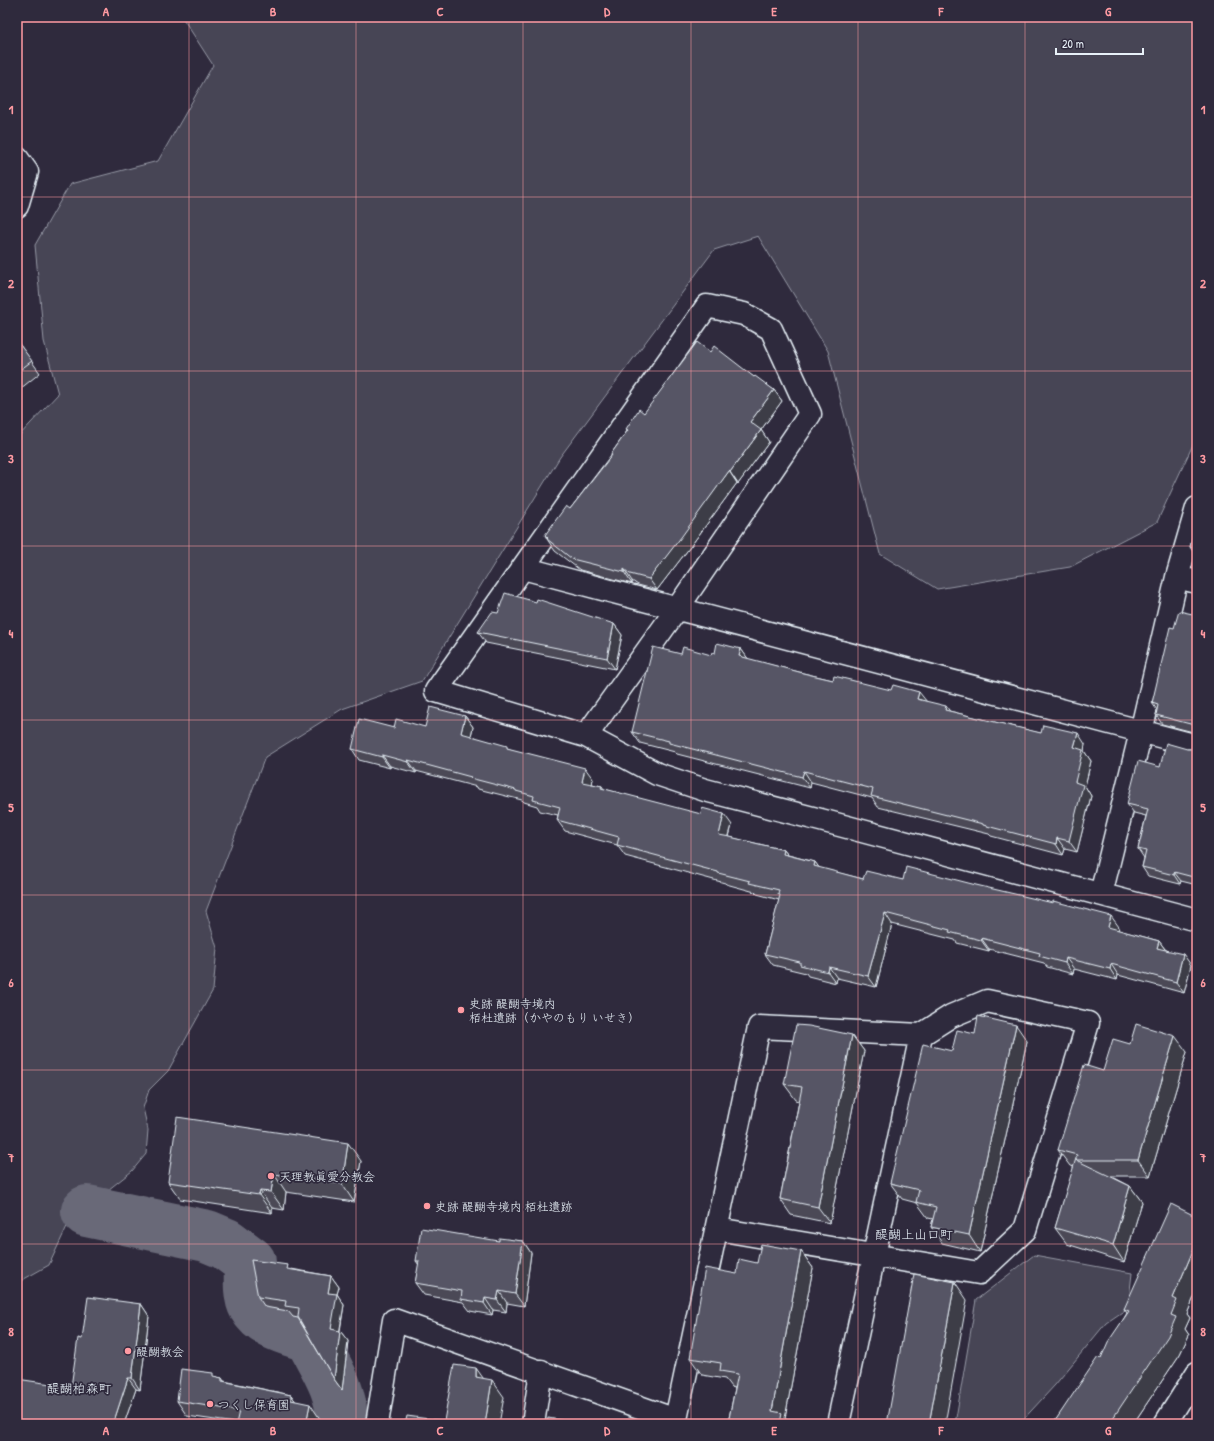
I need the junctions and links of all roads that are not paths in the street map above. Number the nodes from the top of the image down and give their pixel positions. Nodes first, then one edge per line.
1 (17, 158) edge
2 (17, 206) edge
3 (1197, 508) edge
4 (522, 568) junction
5 (1187, 579) edge
6 (677, 609) junction
7 (1141, 732) junction
8 (586, 736) junction
9 (1197, 746) edge
10 (1101, 894) junction
11 (1197, 920) edge
12 (922, 1036) junction
13 (717, 1229) junction
14 (874, 1256) junction
15 (541, 1371) junction
16 (1197, 1373) edge
17 (676, 1422) edge
18 (377, 1424) edge
19 (533, 1424) edge
20 (838, 1424) edge
21 (1165, 1424) edge

1 - 2 street
3 - 5 street
4 - 6 street
4 - 6 street
4 - 8 street
5 - 7 street
6 - 7 street
6 - 8 street
7 - 9 street
7 - 10 street
8 - 10 street
10 - 11 street
12 - 13 street
12 - 14 street
12 - 14 street
13 - 14 street
13 - 17 street
14 - 20 street
15 - 17 street
15 - 18 street
15 - 19 street
16 - 21 street

